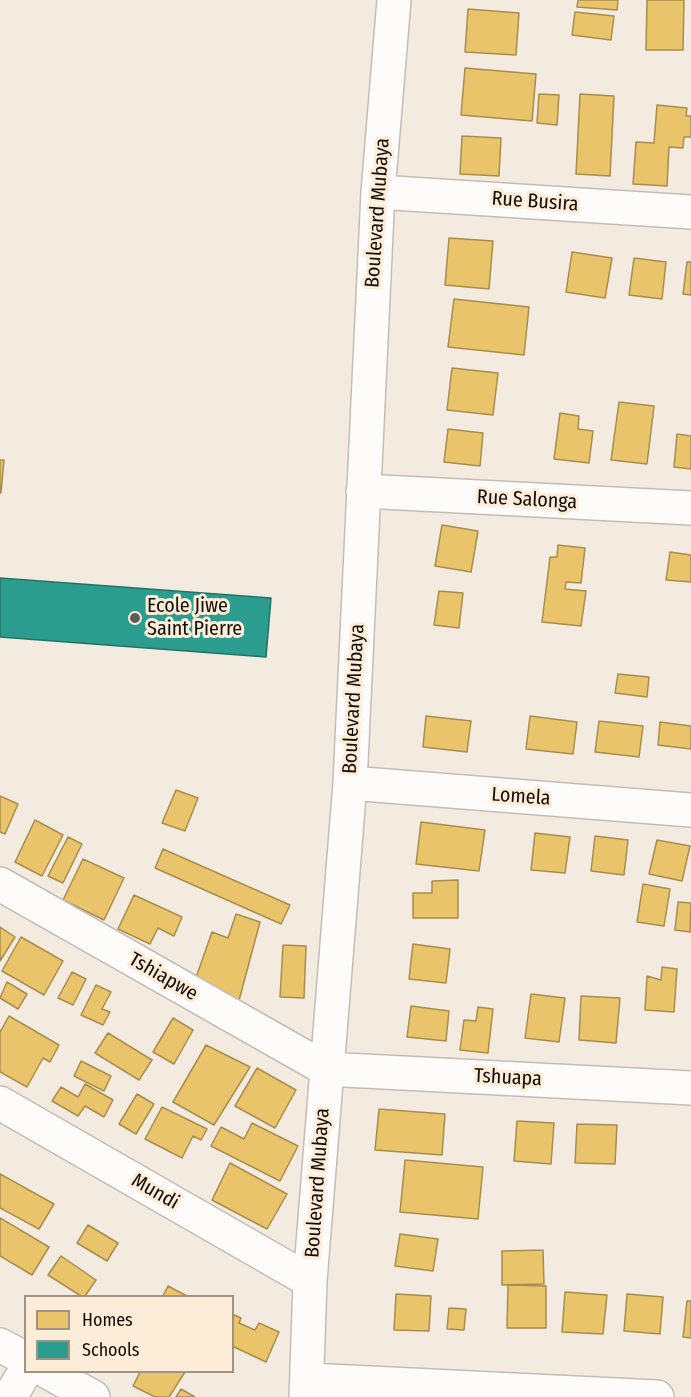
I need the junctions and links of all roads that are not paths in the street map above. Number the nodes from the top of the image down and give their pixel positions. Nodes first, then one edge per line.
1 (394, 0) edge
2 (378, 192) junction
3 (691, 212) edge
4 (363, 491) junction
5 (691, 508) edge
6 (350, 783) junction
7 (691, 810) edge
8 (0, 884) edge
9 (326, 1069) junction
10 (691, 1088) edge
11 (0, 1103) edge
12 (310, 1281) junction
13 (0, 1345) edge
14 (24, 1358) edge
15 (24, 1373) edge
16 (51, 1373) edge
17 (307, 1388) edge
18 (10, 1397) edge
19 (93, 1397) edge
20 (657, 1397) edge

1 - 2 street, Boulevard Mubaya
2 - 3 street, Rue Busira
2 - 4 street, Boulevard Mubaya
4 - 5 street, Rue Salonga
4 - 6 street, Boulevard Mubaya
6 - 7 street, Lomela
6 - 9 street, Boulevard Mubaya
8 - 9 street, Tshiapwe
9 - 10 street, Tshuapa
9 - 12 street, Boulevard Mubaya
11 - 12 street, Mundi
12 - 17 street, Boulevard Mubaya
13 - 14 street
15 - 18 street
16 - 19 street
17 - 20 street

